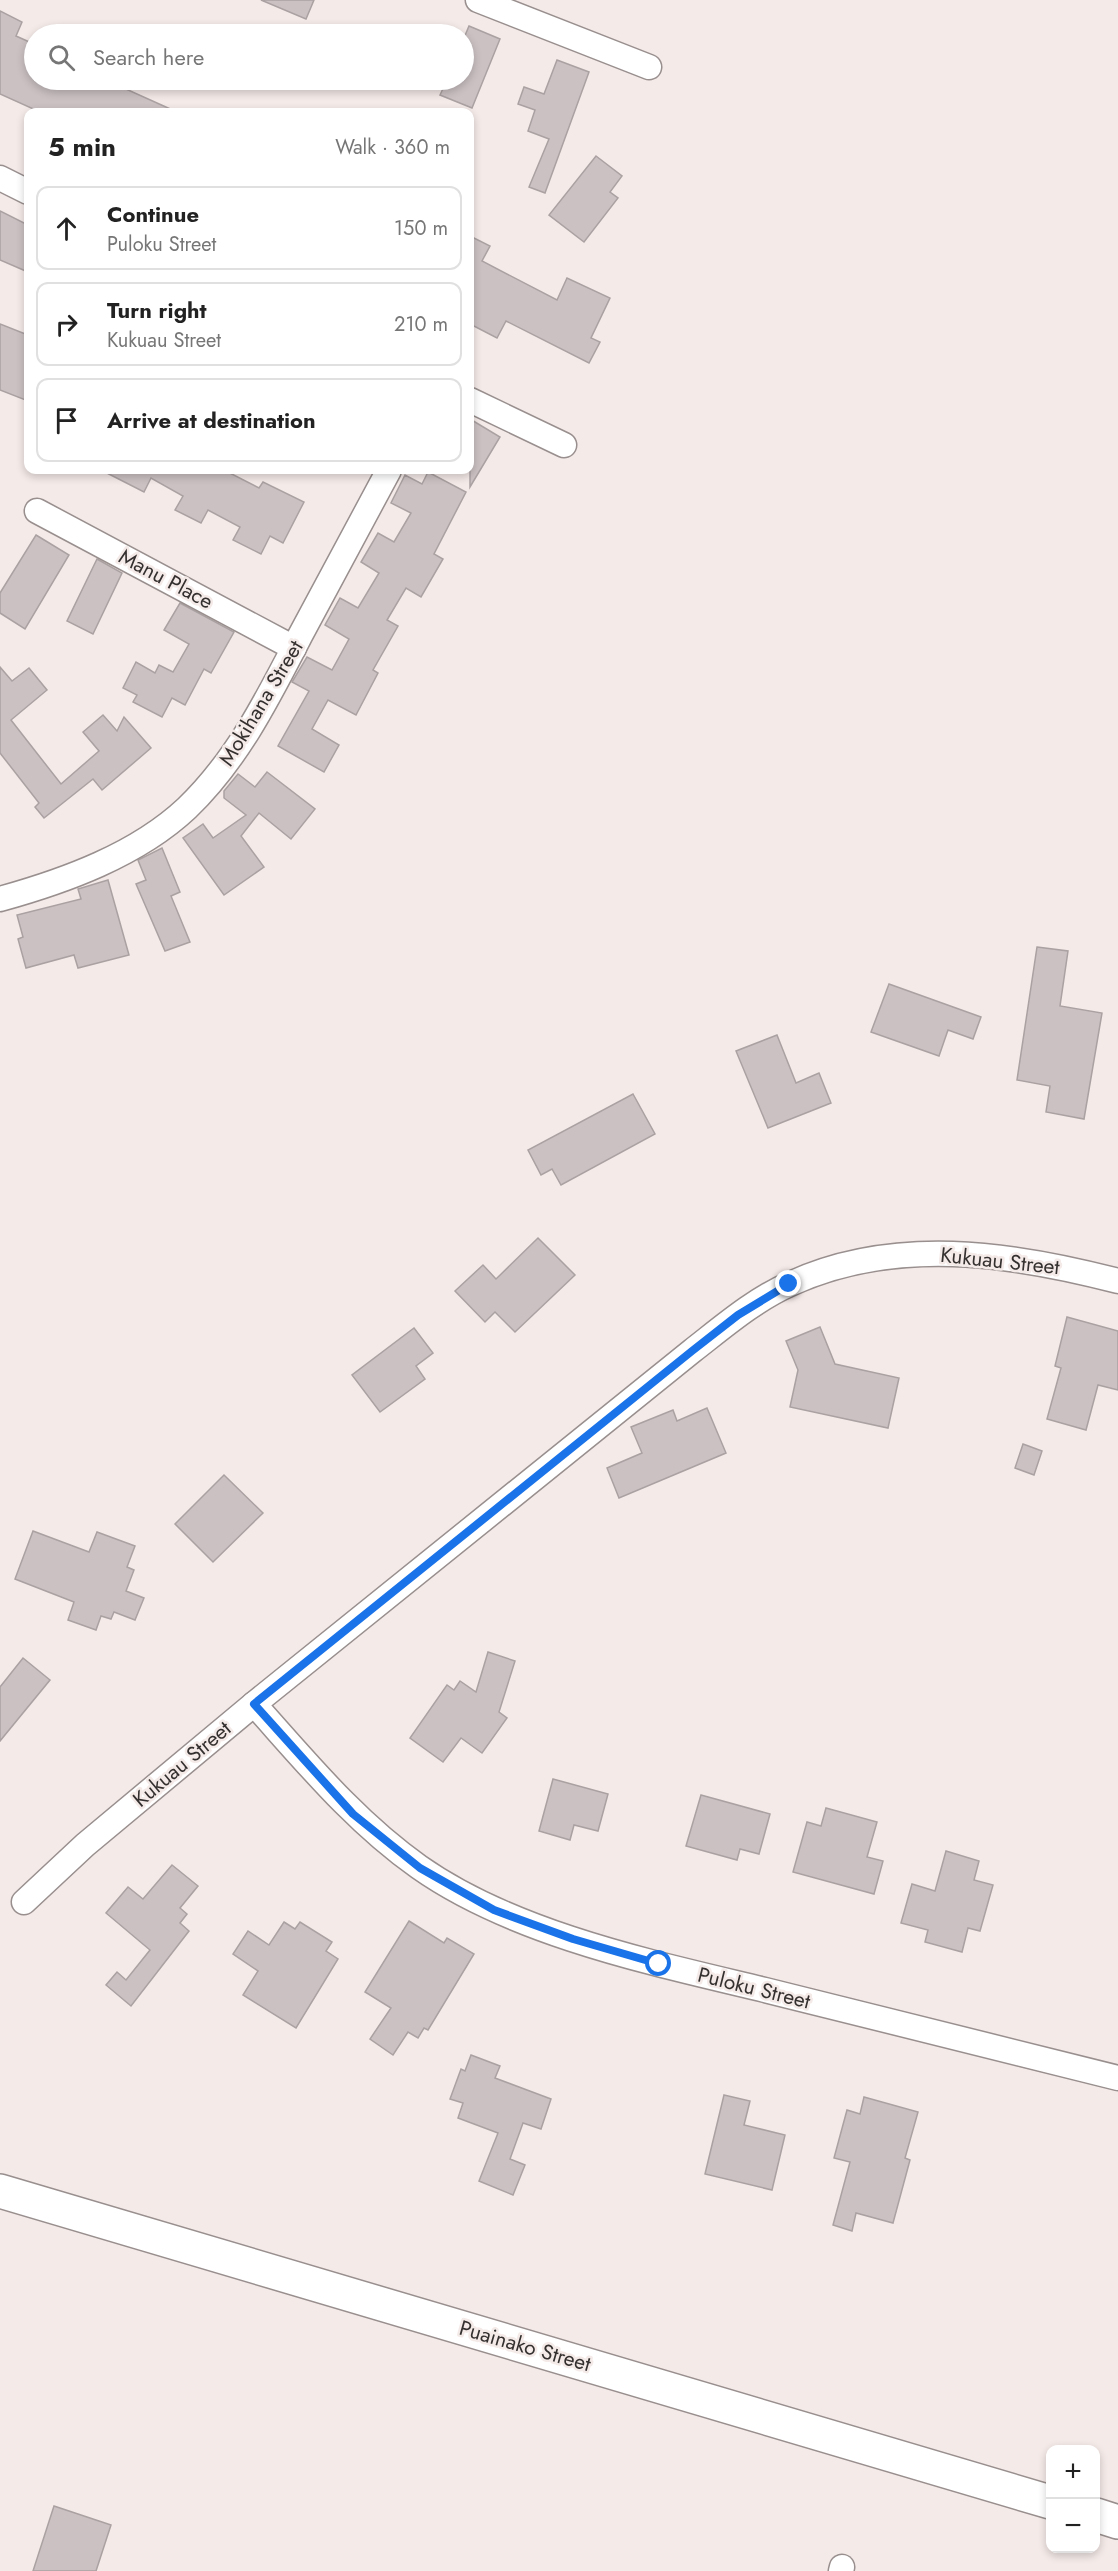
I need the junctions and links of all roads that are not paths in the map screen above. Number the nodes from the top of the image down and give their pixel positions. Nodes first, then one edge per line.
1 (478, 0) edge
2 (649, 67) dead end
3 (0, 178) edge
4 (24, 190) edge
5 (474, 402) edge
6 (564, 445) dead end
7 (387, 474) edge
8 (37, 511) dead end
9 (294, 648) junction
10 (2, 892) edge
11 (1118, 1281) edge
12 (254, 1704) junction
13 (24, 1902) dead end
14 (1118, 2078) edge
15 (0, 2191) edge
16 (1046, 2501) edge
17 (1100, 2517) edge
18 (1118, 2522) edge

1 - 2 street
3 - 4 street
5 - 6 street
7 - 9 street, Mokihana Street
8 - 9 street, Manu Place
9 - 10 street, Mokihana Street
11 - 12 street, Kukuau Street
12 - 13 street, Kukuau Street
12 - 14 street, Puloku Street
15 - 16 highway, Puainako Street
17 - 18 highway

